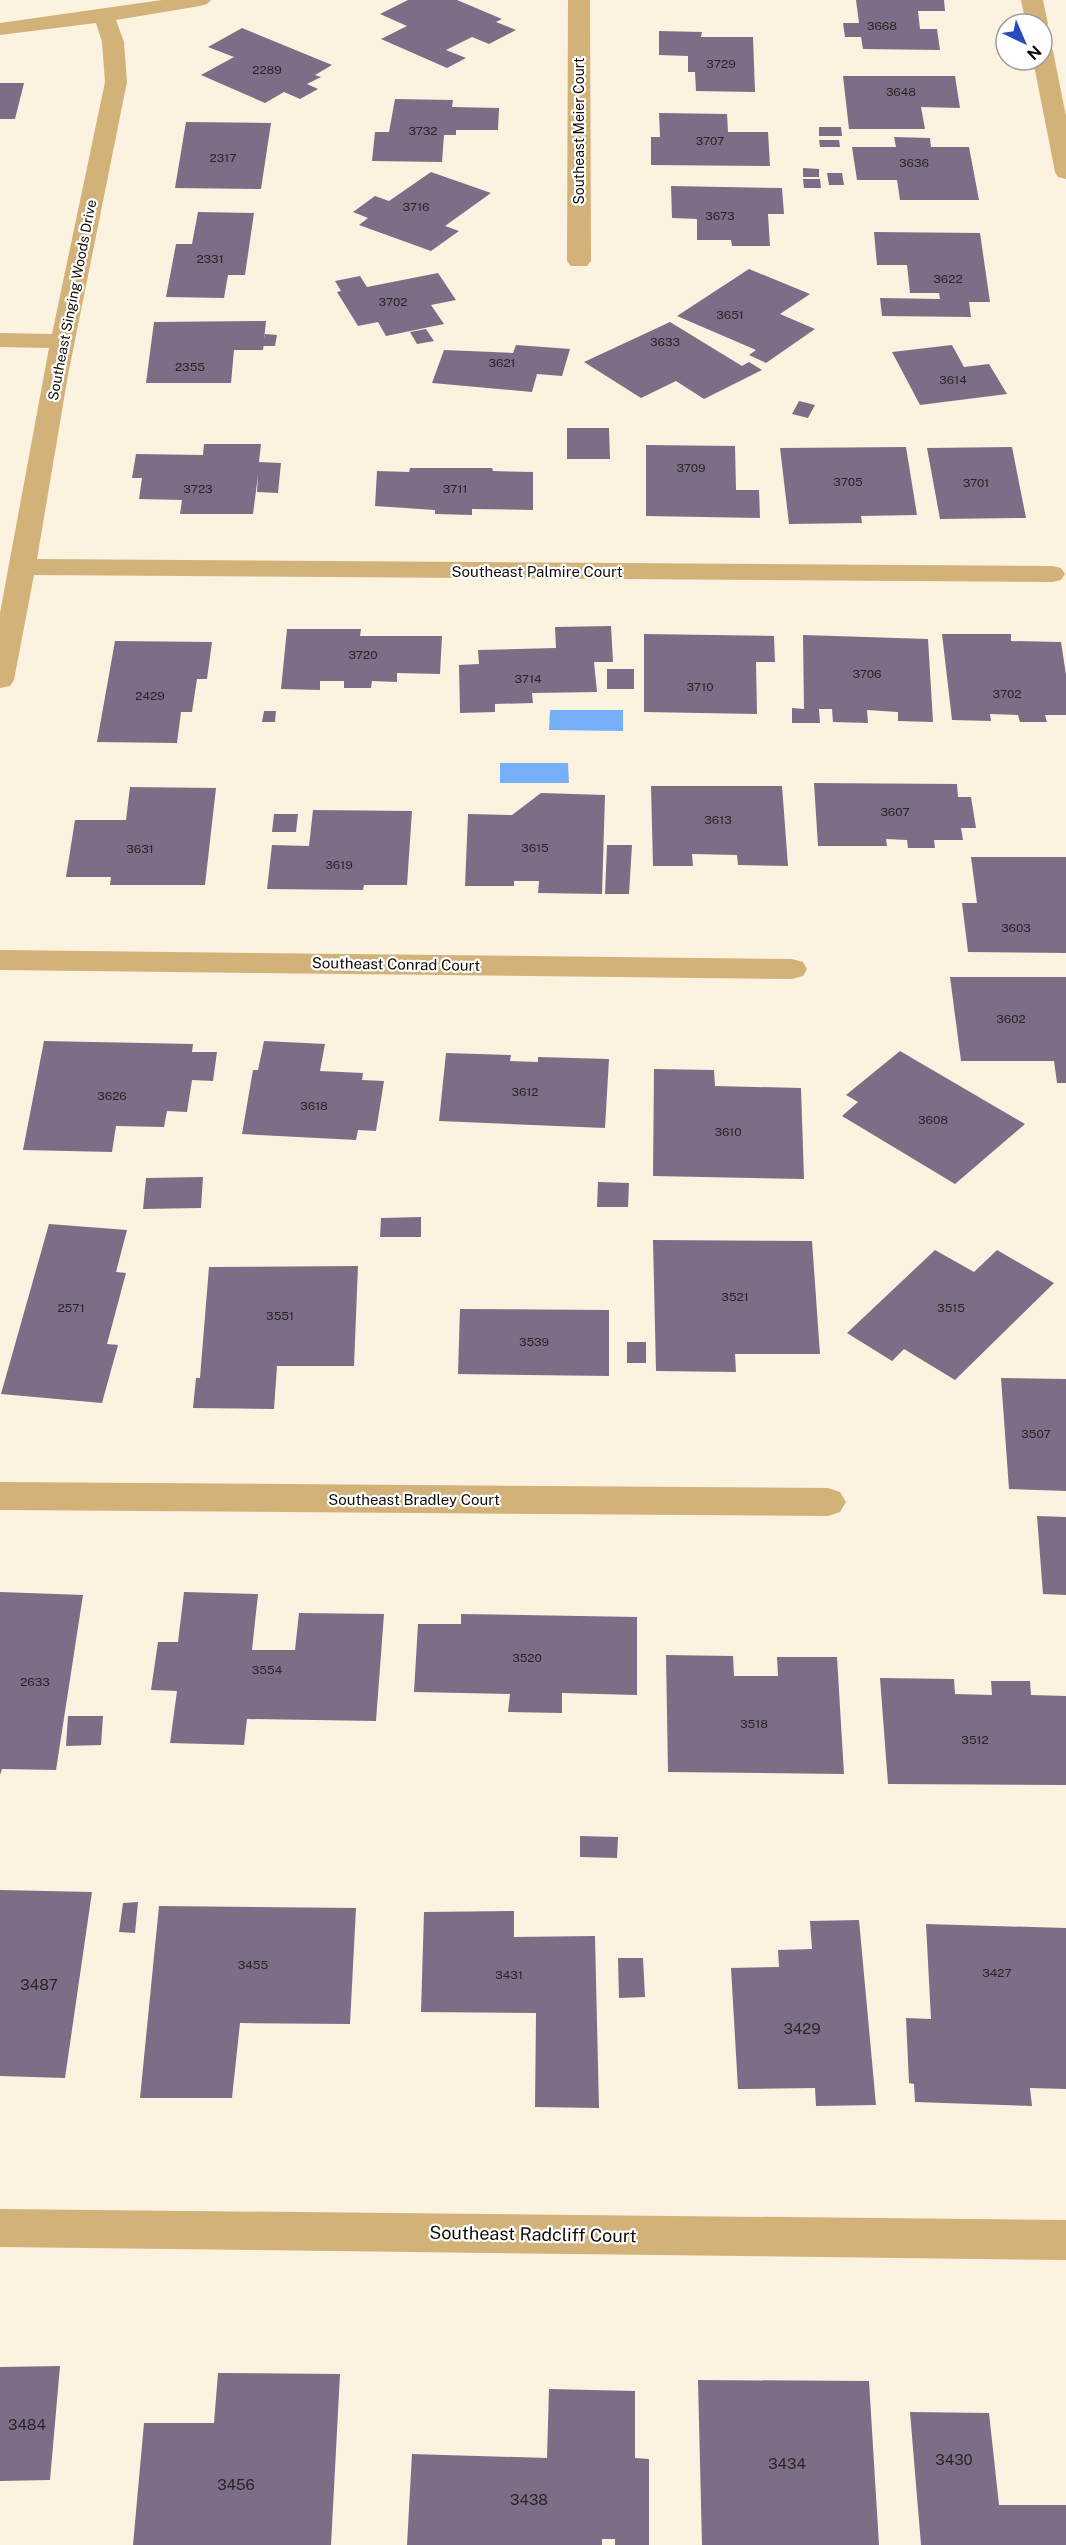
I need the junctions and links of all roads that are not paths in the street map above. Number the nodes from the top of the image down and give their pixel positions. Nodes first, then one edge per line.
1 (200, 0) edge
2 (579, 0) edge
3 (104, 16) junction
4 (0, 29) edge
5 (1046, 72) edge
6 (1066, 172) edge
7 (579, 261) dead end
8 (0, 340) edge
9 (64, 341) junction
10 (23, 567) junction
11 (1052, 574) dead end
12 (0, 680) edge
13 (0, 960) edge
14 (792, 969) dead end
15 (0, 1496) edge
16 (828, 1502) dead end
17 (0, 2228) edge
18 (1066, 2240) edge

1 - 3 street
2 - 7 street, Southeast Meier Court
3 - 4 street
3 - 9 street, Southeast Singing Woods Drive
5 - 6 street
8 - 9 street
9 - 10 street, Southeast Singing Woods Drive
10 - 11 street, Southeast Palmire Court
10 - 12 street, Southeast Singing Woods Drive
13 - 14 street, Southeast Conrad Court
15 - 16 street, Southeast Bradley Court
17 - 18 street, Southeast Radcliff Court

